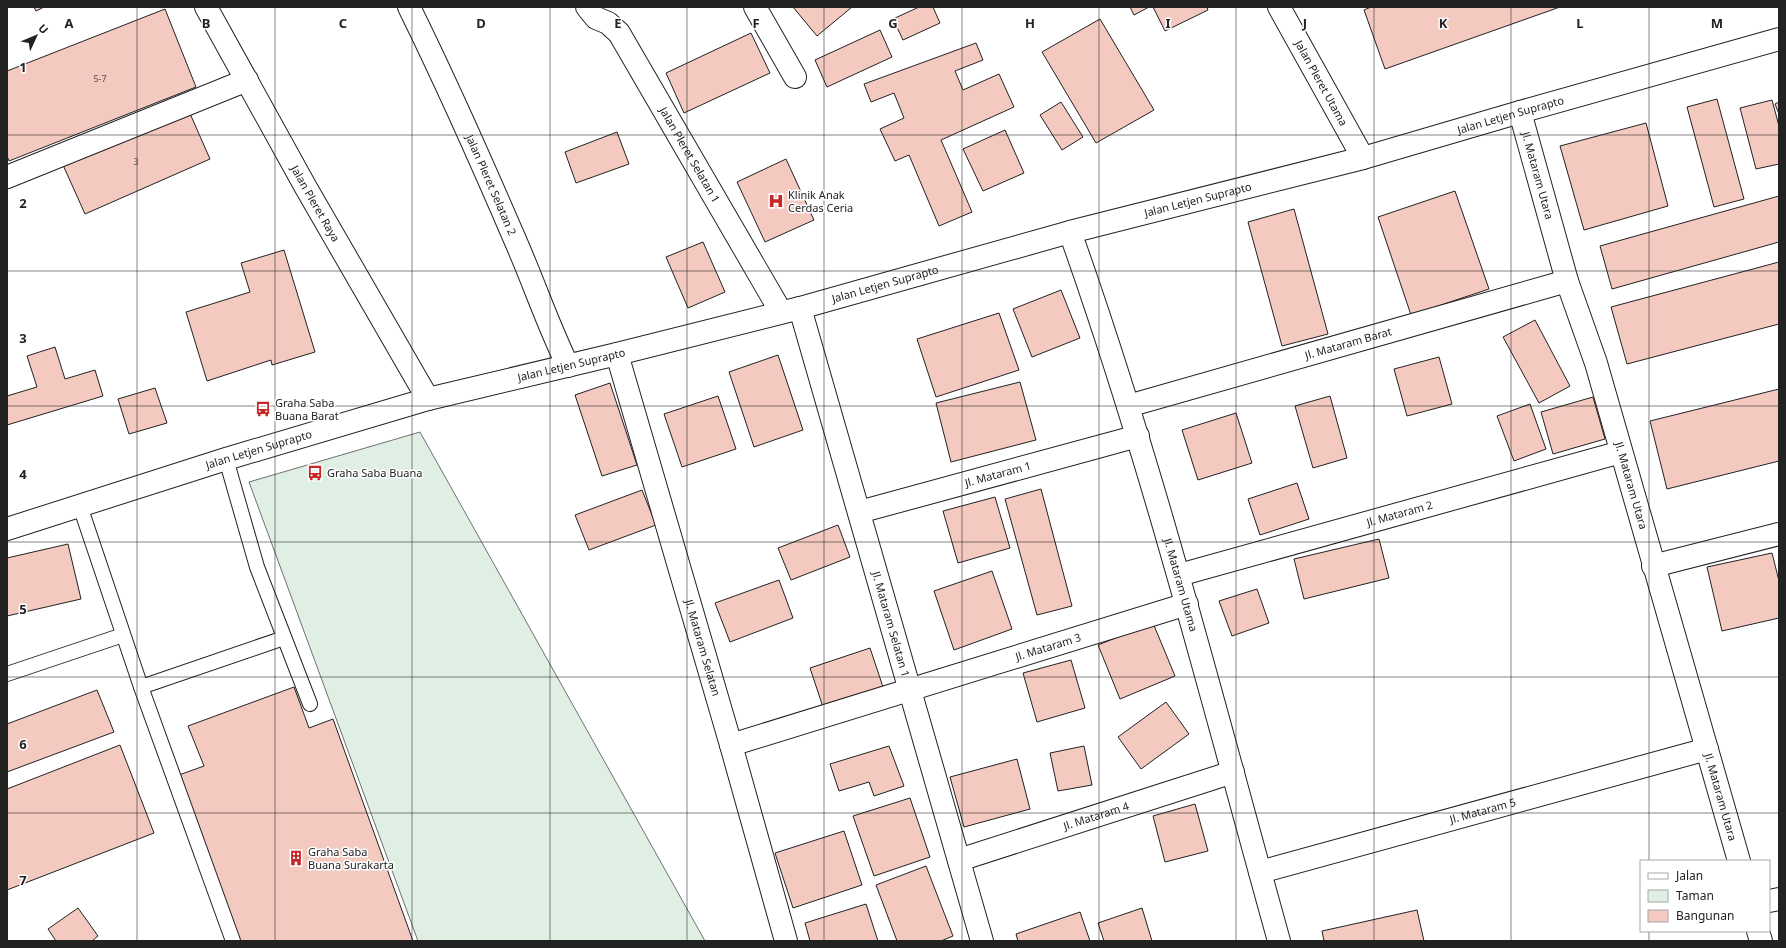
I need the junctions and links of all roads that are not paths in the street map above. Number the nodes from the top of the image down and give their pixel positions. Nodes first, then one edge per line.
1 (409, 7) edge
2 (587, 7) edge
3 (755, 7) edge
4 (1280, 7) edge
5 (207, 8) edge
6 (1774, 39) edge
7 (796, 77) dead end
8 (247, 80) junction
9 (1520, 112) junction
10 (1363, 158) junction
11 (7, 177) edge
12 (1070, 232) junction
13 (1567, 281) junction
14 (790, 310) junction
15 (617, 354) junction
16 (568, 366) junction
17 (428, 399) junction
18 (1128, 406) junction
19 (1138, 436) junction
20 (1621, 452) junction
21 (226, 459) junction
22 (80, 506) junction
23 (859, 512) junction
24 (7, 529) edge
25 (1779, 534) edge
26 (1653, 566) junction
27 (1179, 575) junction
28 (1187, 604) junction
29 (123, 635) junction
30 (284, 638) junction
31 (7, 674) edge
32 (141, 687) junction
33 (910, 690) junction
34 (310, 704) dead end
35 (731, 745) junction
36 (1707, 749) junction
37 (1233, 772) junction
38 (959, 860) junction
39 (1739, 860) edge
40 (1260, 872) junction
41 (233, 941) edge
42 (786, 941) edge
43 (982, 941) edge
44 (1279, 941) edge

1 - 16 street, Jalan Pleret Selatan 2
2 - 14 street, Jalan Pleret Selatan 1
3 - 7 street
4 - 10 street, Jalan Pleret Utama
5 - 8 street, Jalan Pleret Raya
6 - 9 street, Jalan Letjen Suprapto
8 - 11 street
8 - 17 street, Jalan Pleret Raya
9 - 10 street, Jalan Letjen Suprapto
9 - 13 street, Jl. Mataram Utara
10 - 12 street, Jalan Letjen Suprapto
12 - 14 street, Jalan Letjen Suprapto
12 - 18 street, Jl. Mataram Utama
13 - 18 street, Jl. Mataram Barat
13 - 20 street, Jl. Mataram Utara
14 - 15 street, Jalan Letjen Suprapto
14 - 23 street, Jl. Mataram Selatan 1
15 - 16 street, Jalan Letjen Suprapto
15 - 35 street, Jl. Mataram Selatan
16 - 17 street, Jalan Letjen Suprapto
17 - 21 street, Jalan Letjen Suprapto
18 - 19 street, Jl. Mataram Utama
19 - 23 street, Jl. Mataram 1
19 - 27 street, Jl. Mataram Utama
20 - 26 street, Jl. Mataram Utara
20 - 27 street, Jl. Mataram 2
21 - 22 street, Jalan Letjen Suprapto
21 - 30 lane
22 - 24 street, Jalan Letjen Suprapto
22 - 29 lane
23 - 33 street, Jl. Mataram Selatan 1
25 - 26 street
26 - 36 street, Jl. Mataram Utara
27 - 28 street, Jl. Mataram Utama
28 - 33 street, Jl. Mataram 3
28 - 37 street, Jl. Mataram Utama
29 - 31 lane
29 - 32 lane
30 - 32 lane
30 - 34 lane
32 - 41 lane
33 - 35 street, Jl. Mataram 3
33 - 38 street, Jl. Mataram Selatan 1
35 - 42 street, Jl. Mataram Selatan
36 - 39 street, Jl. Mataram Utara
36 - 40 street, Jl. Mataram 5
37 - 38 street, Jl. Mataram 4
37 - 40 street, Jl. Mataram Utama
38 - 43 street, Jl. Mataram Selatan 1
40 - 44 street, Jl. Mataram Utama

